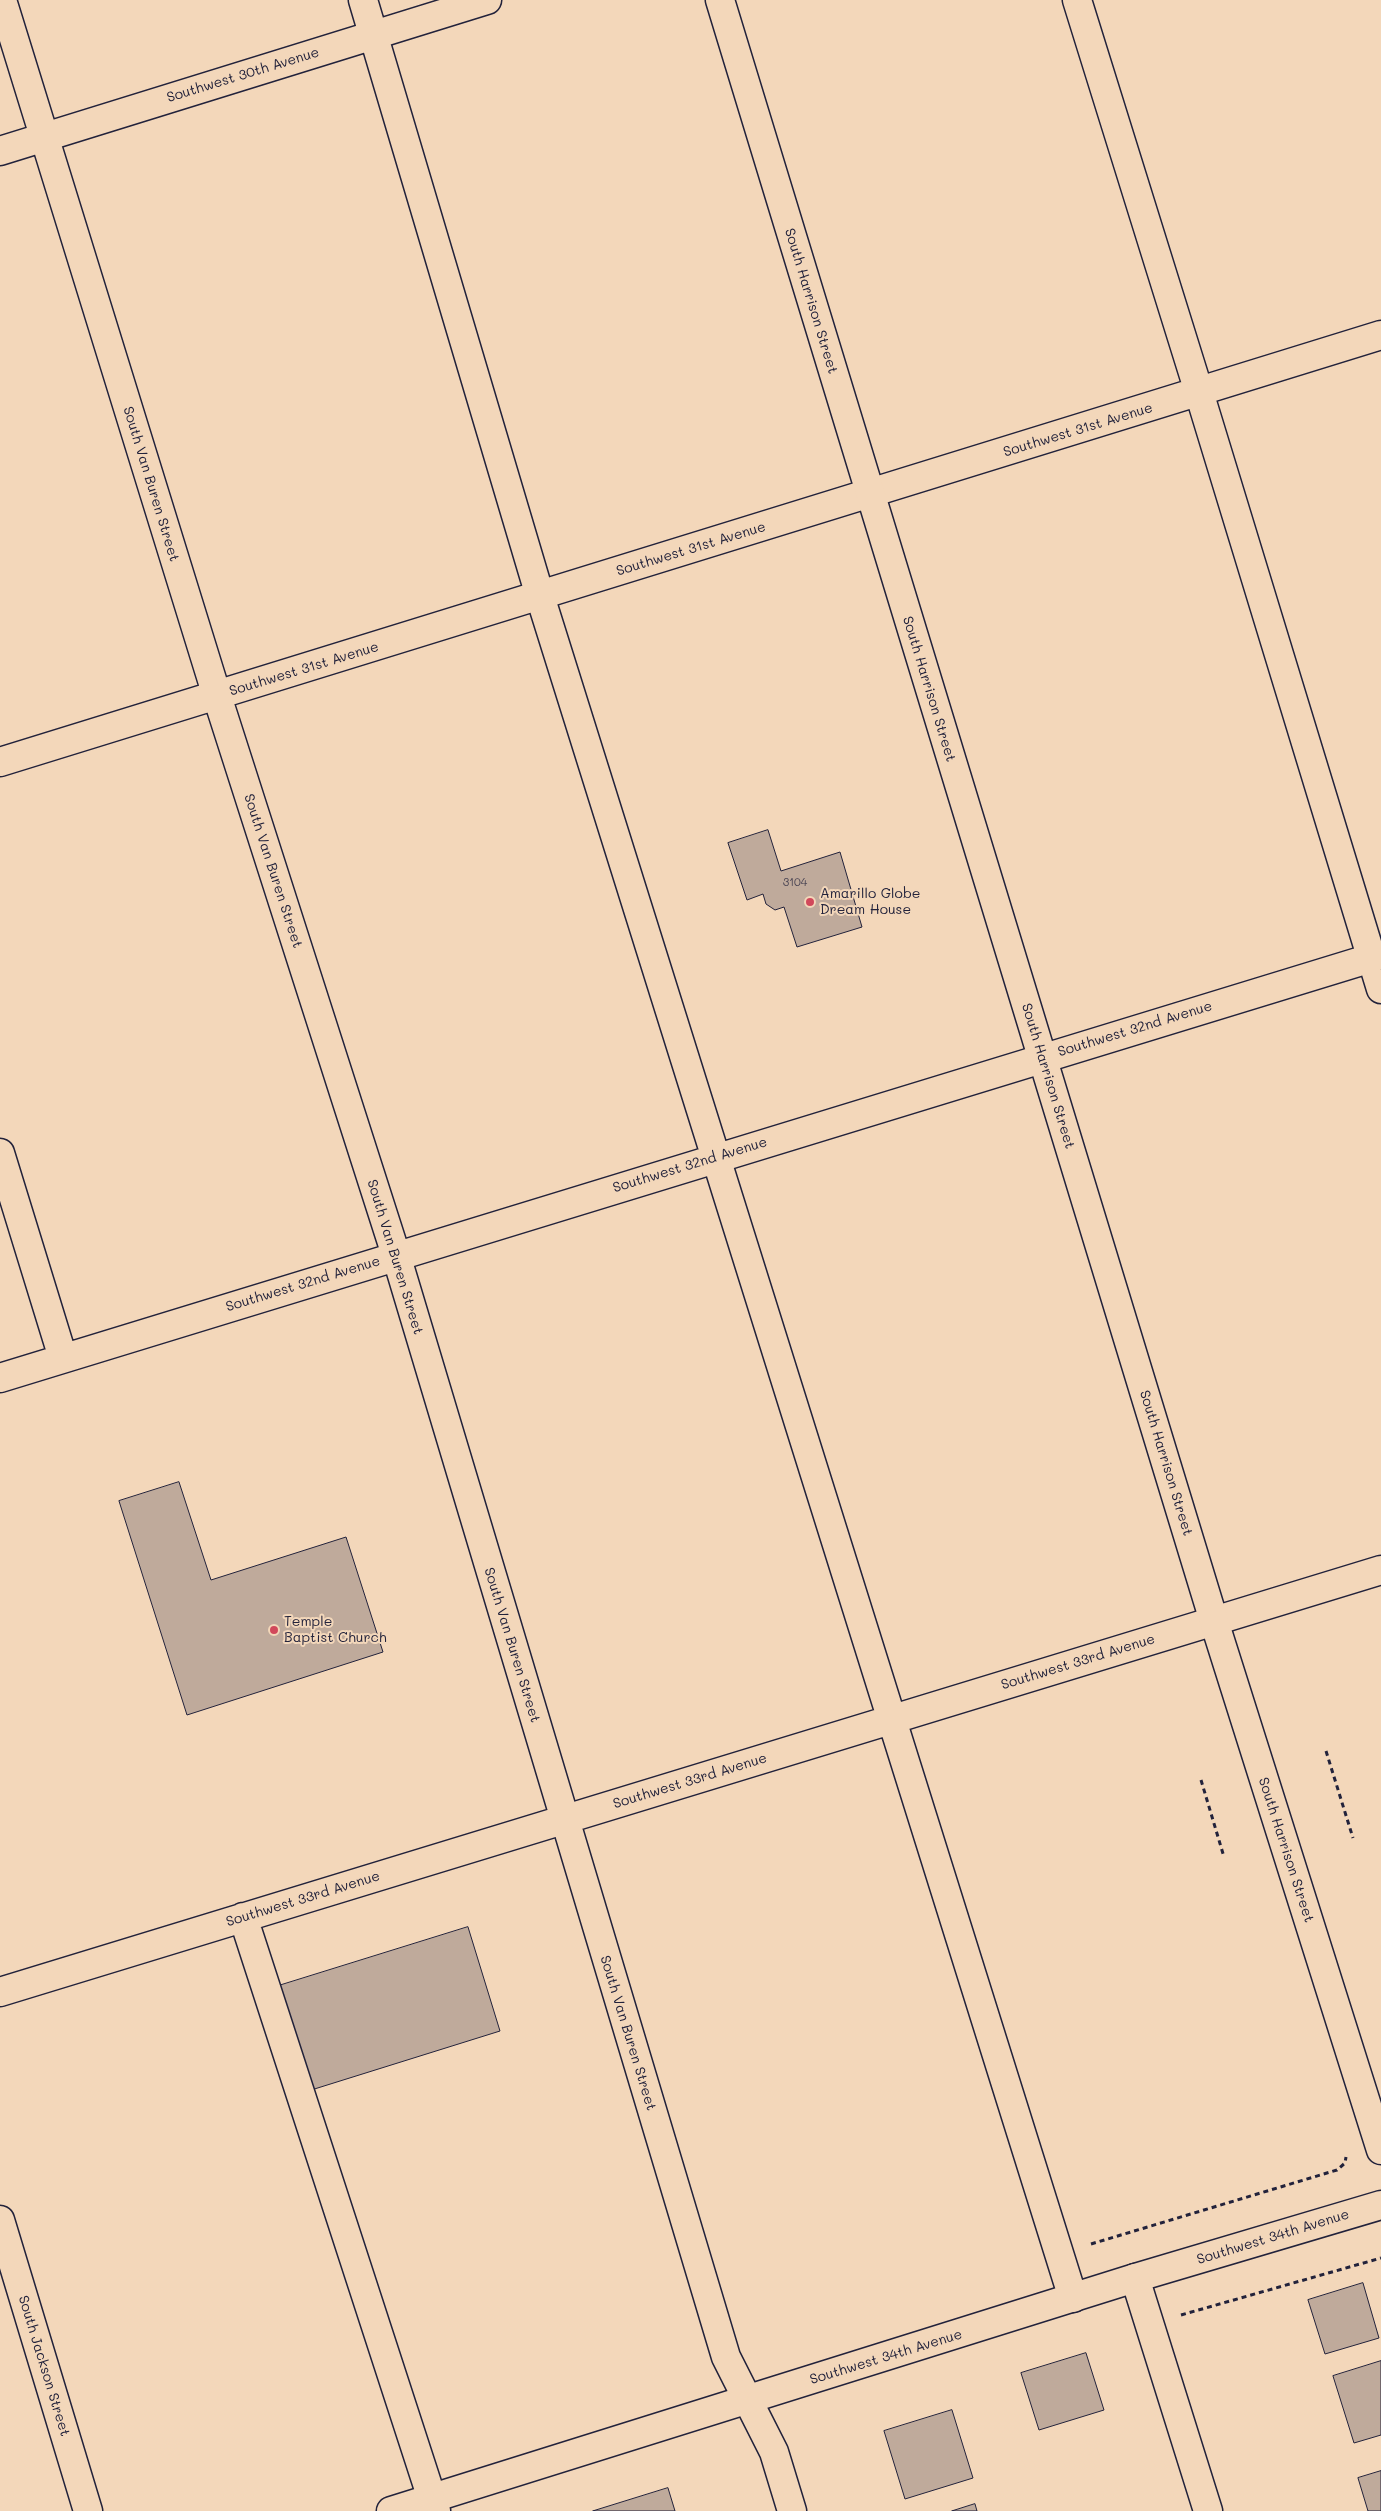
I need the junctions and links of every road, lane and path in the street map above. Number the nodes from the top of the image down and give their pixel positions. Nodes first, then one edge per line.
1 (2, 0) edge
2 (363, 0) edge
3 (487, 0) edge
4 (720, 0) edge
5 (1076, 0) edge
6 (374, 35) junction
7 (44, 137) junction
8 (0, 150) edge
9 (1381, 335) edge
10 (1200, 392) junction
11 (870, 494) junction
12 (540, 596) junction
13 (217, 696) junction
14 (0, 762) edge
15 (1376, 957) edge
16 (1381, 989) edge
17 (1042, 1057) junction
18 (0, 1153) edge
19 (716, 1157) junction
20 (396, 1255) junction
21 (63, 1358) junction
22 (0, 1378) edge
23 (1381, 1570) edge
24 (1214, 1621) junction
25 (892, 1719) junction
26 (1326, 1751) dead end
27 (1201, 1780) dead end
28 (564, 1819) junction
29 (1353, 1838) dead end
30 (1224, 1857) dead end
31 (242, 1917) junction
32 (0, 1992) edge
33 (1381, 2150) edge
34 (1347, 2156) dead end
35 (1381, 2205) edge
36 (0, 2220) edge
37 (1059, 2254) junction
38 (1381, 2258) edge
39 (1136, 2278) junction
40 (1072, 2298) junction
41 (1150, 2324) junction
42 (748, 2400) junction
43 (434, 2505) edge
44 (88, 2511) edge
45 (391, 2511) edge
46 (792, 2511) edge
47 (1208, 2511) edge

1 - 7 street, South Van Buren Street
2 - 6 street
3 - 6 street, Southwest 30th Avenue
4 - 11 street, South Harrison Street
5 - 10 street
6 - 7 street, Southwest 30th Avenue
6 - 12 street
7 - 8 street, Southwest 30th Avenue
7 - 13 street, South Van Buren Street
9 - 10 street, Southwest 31st Avenue
10 - 11 street, Southwest 31st Avenue
10 - 15 street
11 - 12 street, Southwest 31st Avenue
11 - 17 street, South Harrison Street
12 - 13 street, Southwest 31st Avenue
12 - 19 street
13 - 14 street, Southwest 31st Avenue
13 - 20 street, South Van Buren Street
15 - 16 street
15 - 17 street, Southwest 32nd Avenue
17 - 19 street, Southwest 32nd Avenue
17 - 24 street, South Harrison Street
18 - 21 street
19 - 20 street, Southwest 32nd Avenue
19 - 25 street
20 - 21 street, Southwest 32nd Avenue
20 - 28 street, South Van Buren Street
21 - 22 street, Southwest 32nd Avenue
23 - 24 street, Southwest 33rd Avenue
24 - 25 street, Southwest 33rd Avenue
24 - 33 street, South Harrison Street
25 - 28 street, Southwest 33rd Avenue
25 - 37 street
26 - 29 path
27 - 30 path
28 - 31 street, Southwest 33rd Avenue
28 - 42 street, South Van Buren Street
31 - 32 street, Southwest 33rd Avenue
31 - 43 street
34 - 37 path
35 - 39 street, Southwest 34th Avenue
36 - 44 street, South Jackson Street
37 - 40 street
38 - 41 path
39 - 40 street, Southwest 34th Avenue
39 - 41 street
40 - 42 street, Southwest 34th Avenue
41 - 47 street
42 - 43 street, Southwest 34th Avenue
42 - 46 street, South Van Buren Street
43 - 45 street, Southwest 34th Avenue

